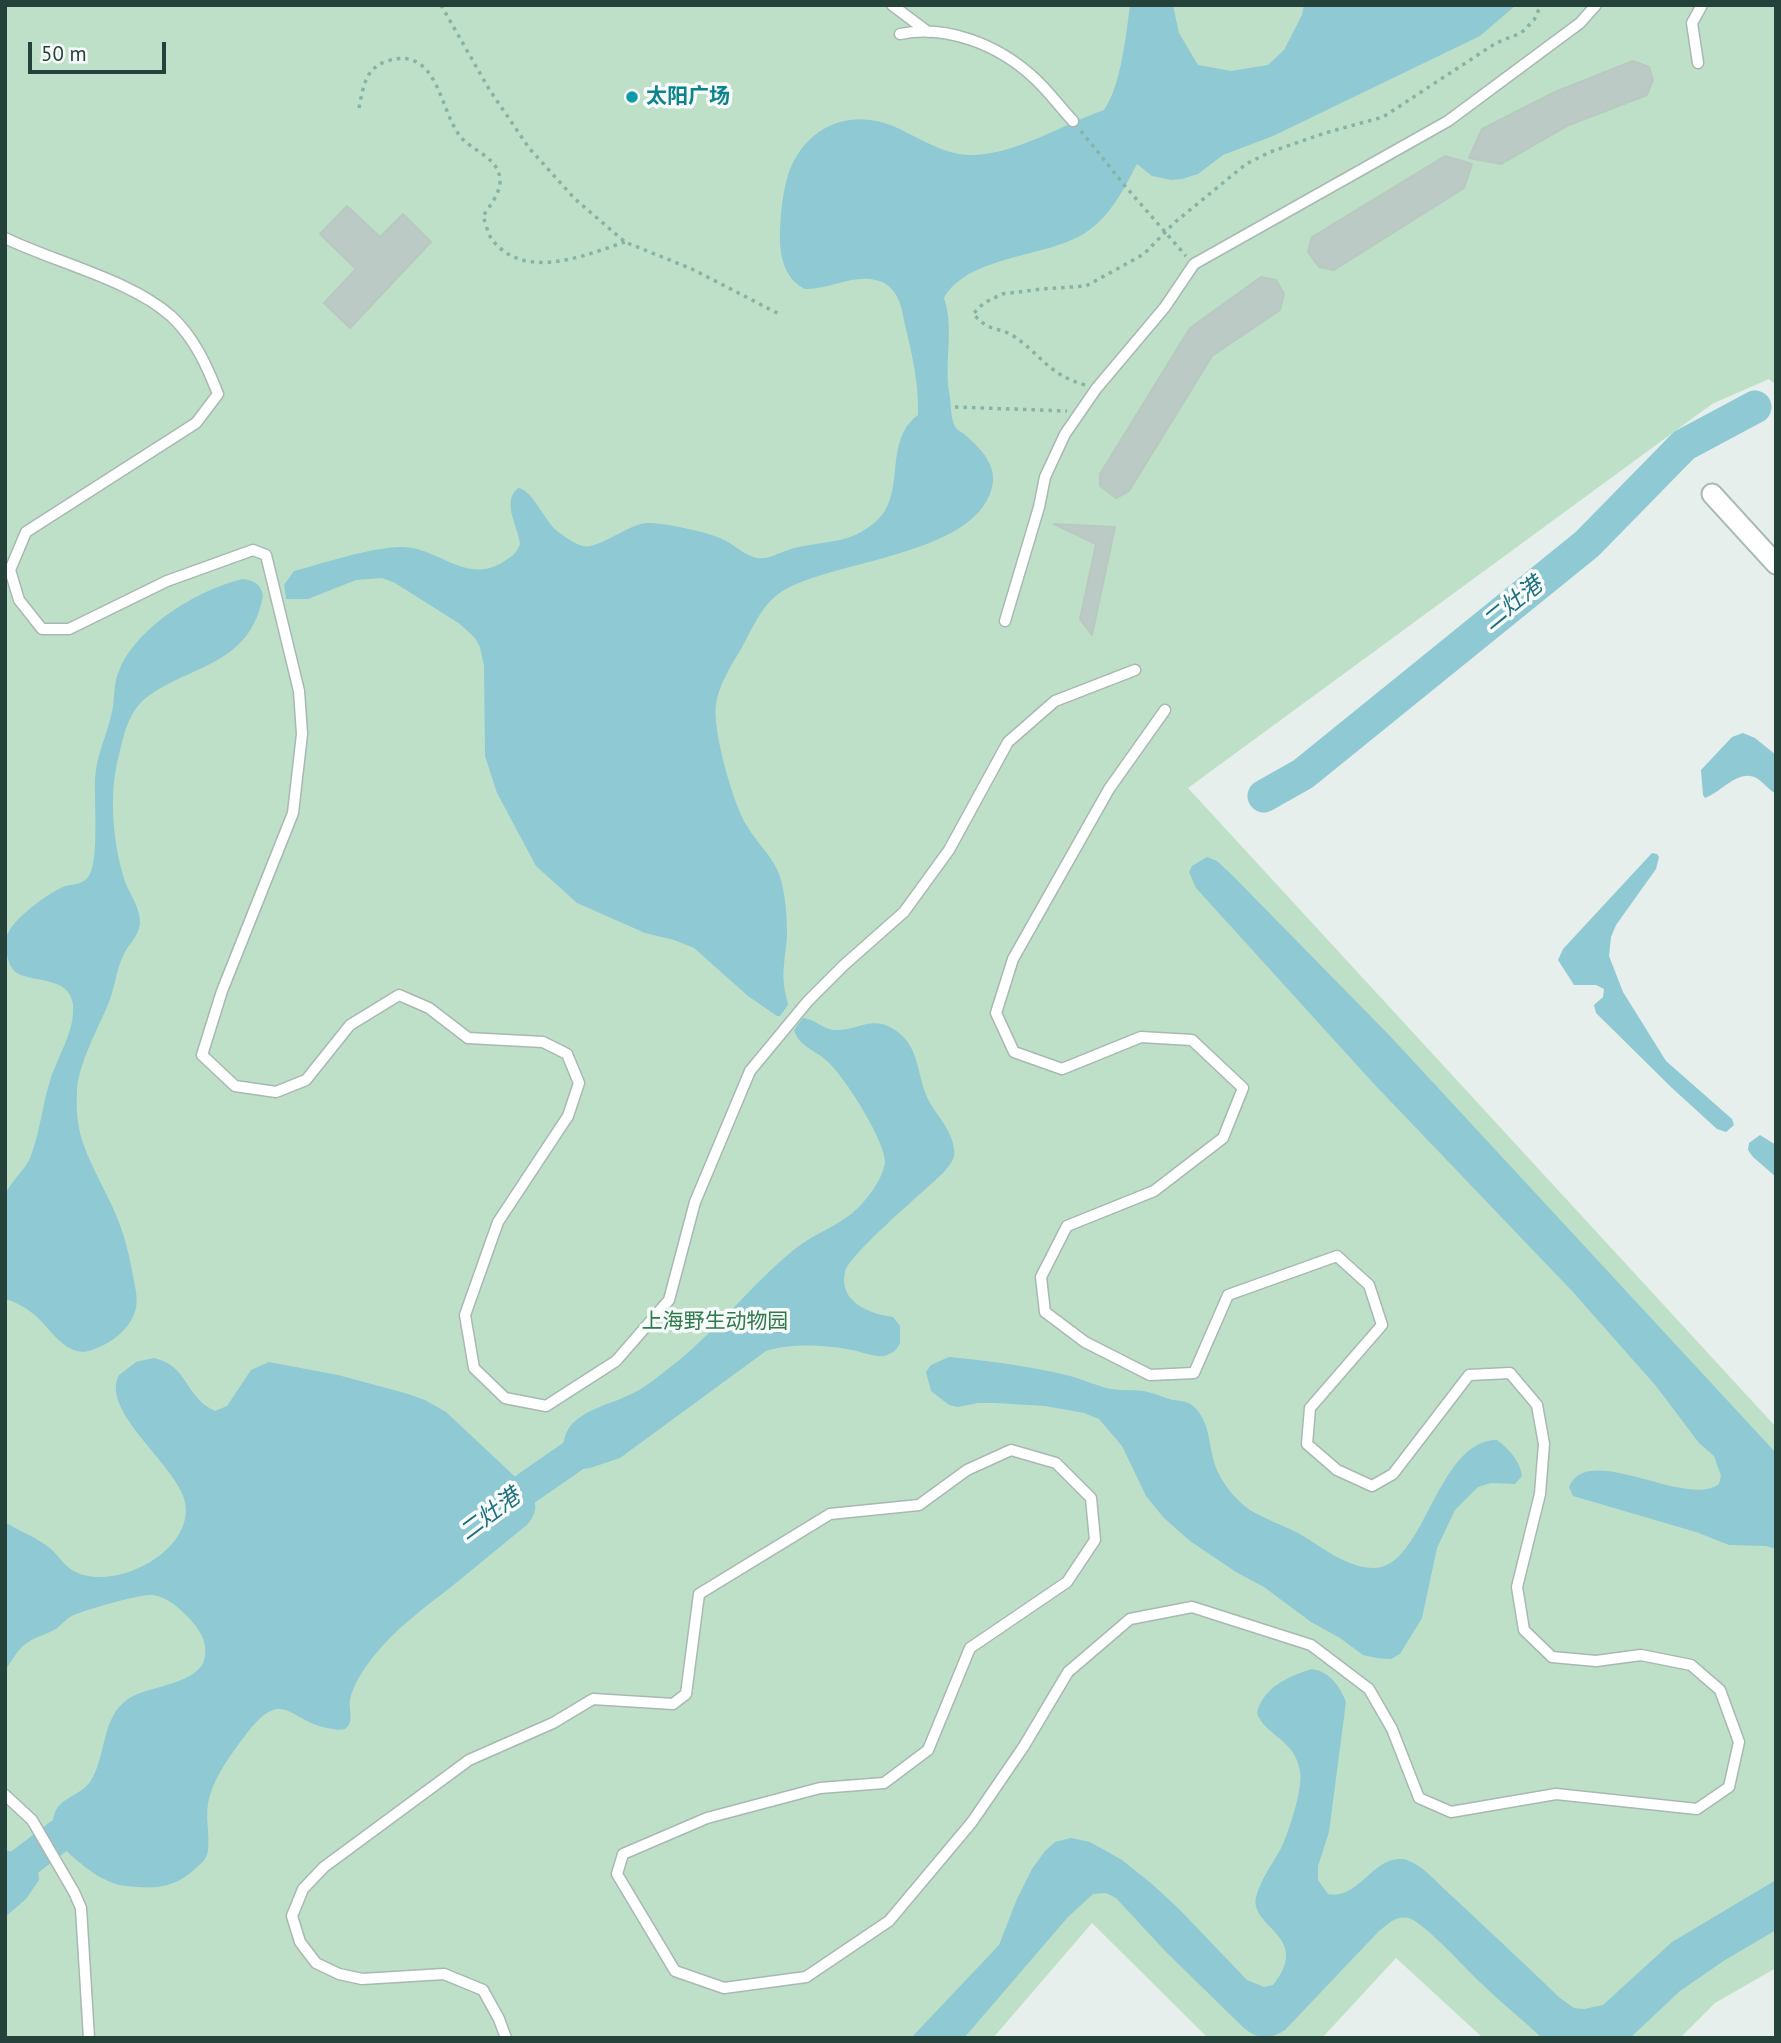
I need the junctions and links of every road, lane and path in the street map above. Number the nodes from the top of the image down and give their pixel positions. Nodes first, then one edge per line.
1 (441, 5) edge
2 (892, 5) edge
3 (1541, 5) edge
4 (1596, 5) edge
5 (1702, 5) edge
6 (928, 32) junction
7 (900, 34) dead end
8 (1698, 63) dead end
9 (359, 108) dead end
10 (1073, 121) joint
11 (1164, 233) junction
12 (5, 237) edge
13 (625, 242) junction
14 (1194, 264) junction
15 (781, 315) dead end
16 (1096, 389) junction
17 (955, 407) dead end
18 (1080, 412) junction
19 (1712, 494) dead end
20 (1776, 564) edge
21 (1005, 621) dead end
22 (1135, 670) dead end
23 (1165, 710) dead end
24 (5, 1795) edge
25 (89, 2038) edge
26 (506, 2038) edge

1 - 13 path
2 - 6 lane
3 - 11 path
4 - 14 lane
5 - 8 lane
6 - 7 lane
6 - 10 lane
9 - 13 path
10 - 11 path
11 - 14 path
11 - 16 path
12 - 22 lane
13 - 15 path
14 - 16 lane
16 - 18 lane
17 - 18 path
18 - 21 lane
19 - 20 street
23 - 26 lane
24 - 25 lane

